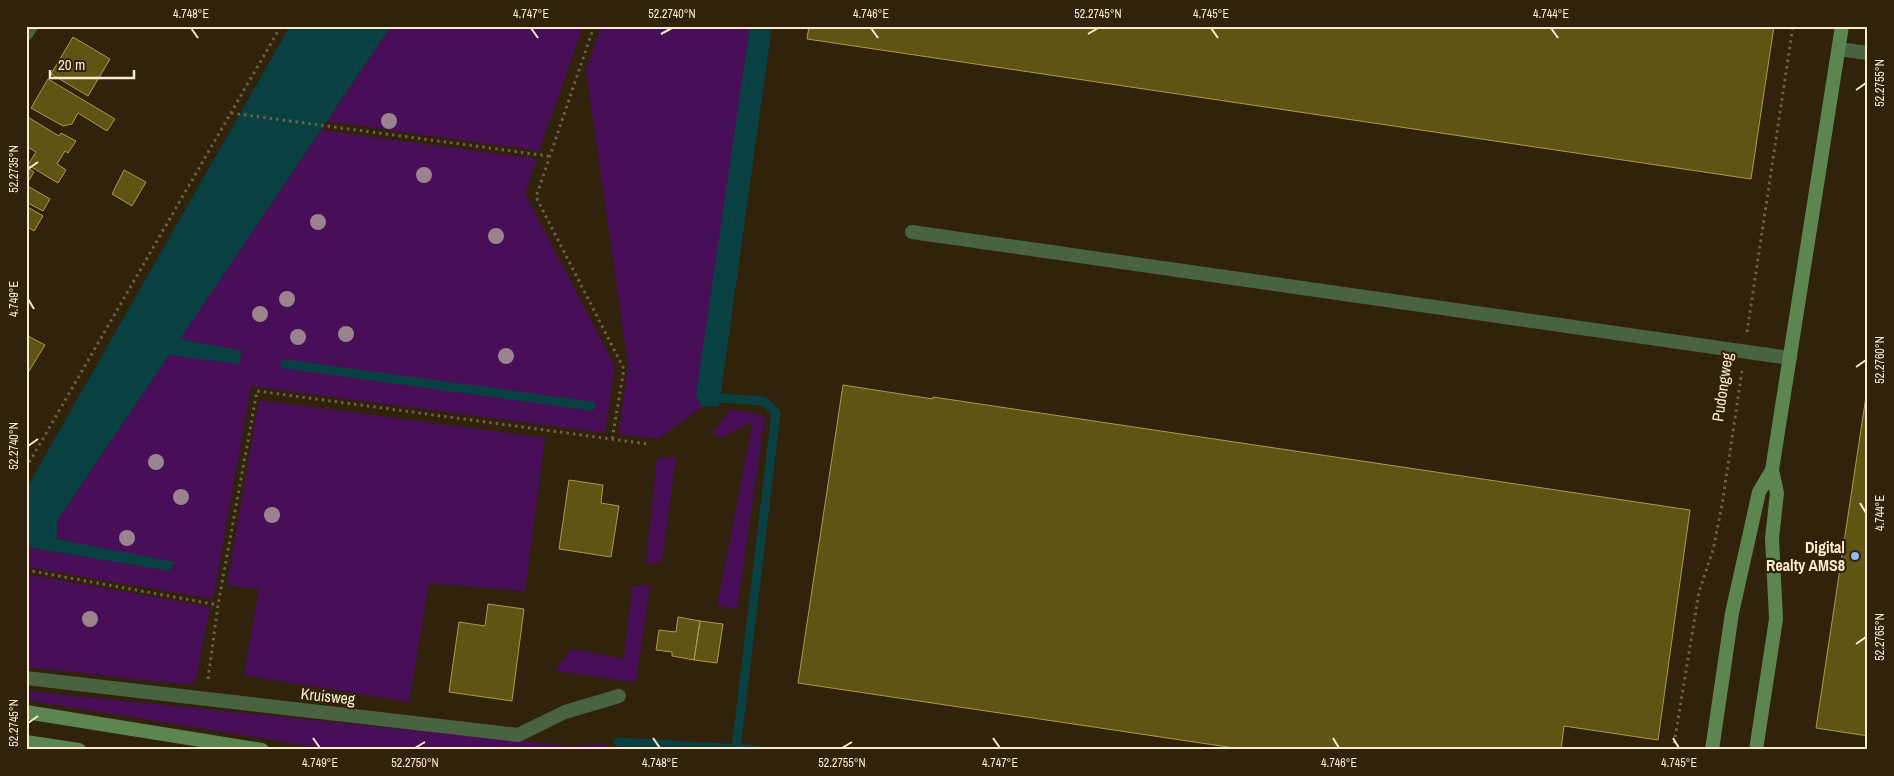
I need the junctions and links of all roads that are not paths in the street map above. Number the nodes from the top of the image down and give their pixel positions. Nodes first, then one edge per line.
1 (31, 26) edge
2 (1842, 26) edge
3 (26, 34) edge
4 (1839, 49) junction
5 (1868, 53) edge
6 (912, 232) dead end
7 (1790, 358) junction
8 (1772, 470) junction
9 (26, 678) edge
10 (619, 696) dead end
11 (26, 712) edge
12 (26, 742) edge
13 (79, 750) edge
14 (262, 750) edge
15 (1712, 750) edge
16 (1756, 750) edge

1 - 3 street
2 - 4 main road
4 - 5 street
4 - 7 main road
6 - 7 street
7 - 8 main road
8 - 15 main road
8 - 16 main road
9 - 10 street, Kruisweg
11 - 14 main road
12 - 13 main road

